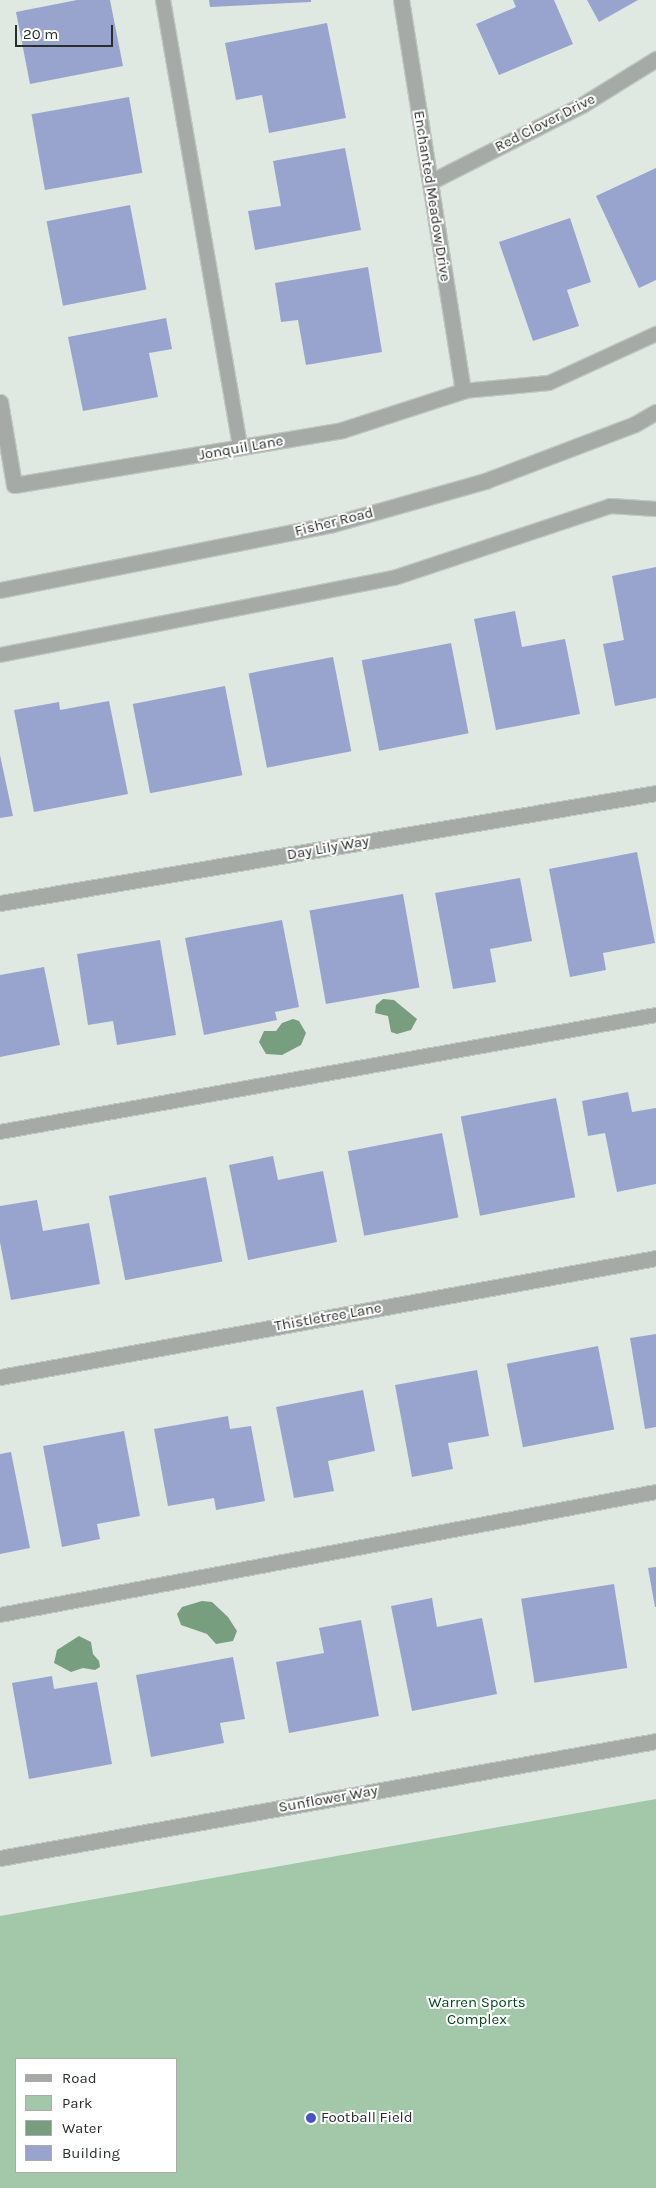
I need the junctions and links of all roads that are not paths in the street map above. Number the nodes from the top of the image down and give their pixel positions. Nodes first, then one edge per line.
1 (163, 0) edge
2 (401, 0) edge
3 (656, 59) edge
4 (432, 181) junction
5 (656, 334) edge
6 (462, 391) junction
7 (0, 402) edge
8 (656, 412) edge
9 (240, 448) junction
10 (656, 509) edge
11 (0, 590) edge
12 (0, 655) edge
13 (656, 793) edge
14 (0, 903) edge
15 (656, 1015) edge
16 (0, 1132) edge
17 (656, 1258) edge
18 (0, 1377) edge
19 (656, 1492) edge
20 (0, 1615) edge
21 (656, 1741) edge
22 (0, 1858) edge

1 - 9 lane
2 - 4 street, Enchanted Meadow Drive
3 - 4 street, Red Clover Drive
4 - 6 street, Enchanted Meadow Drive
5 - 6 lane
6 - 9 street, Jonquil Lane
7 - 9 street, Jonquil Lane
8 - 11 street, Fisher Road
10 - 12 lane
13 - 14 street, Day Lily Way
15 - 16 lane
17 - 18 street, Thistletree Lane
19 - 20 lane
21 - 22 street, Sunflower Way

